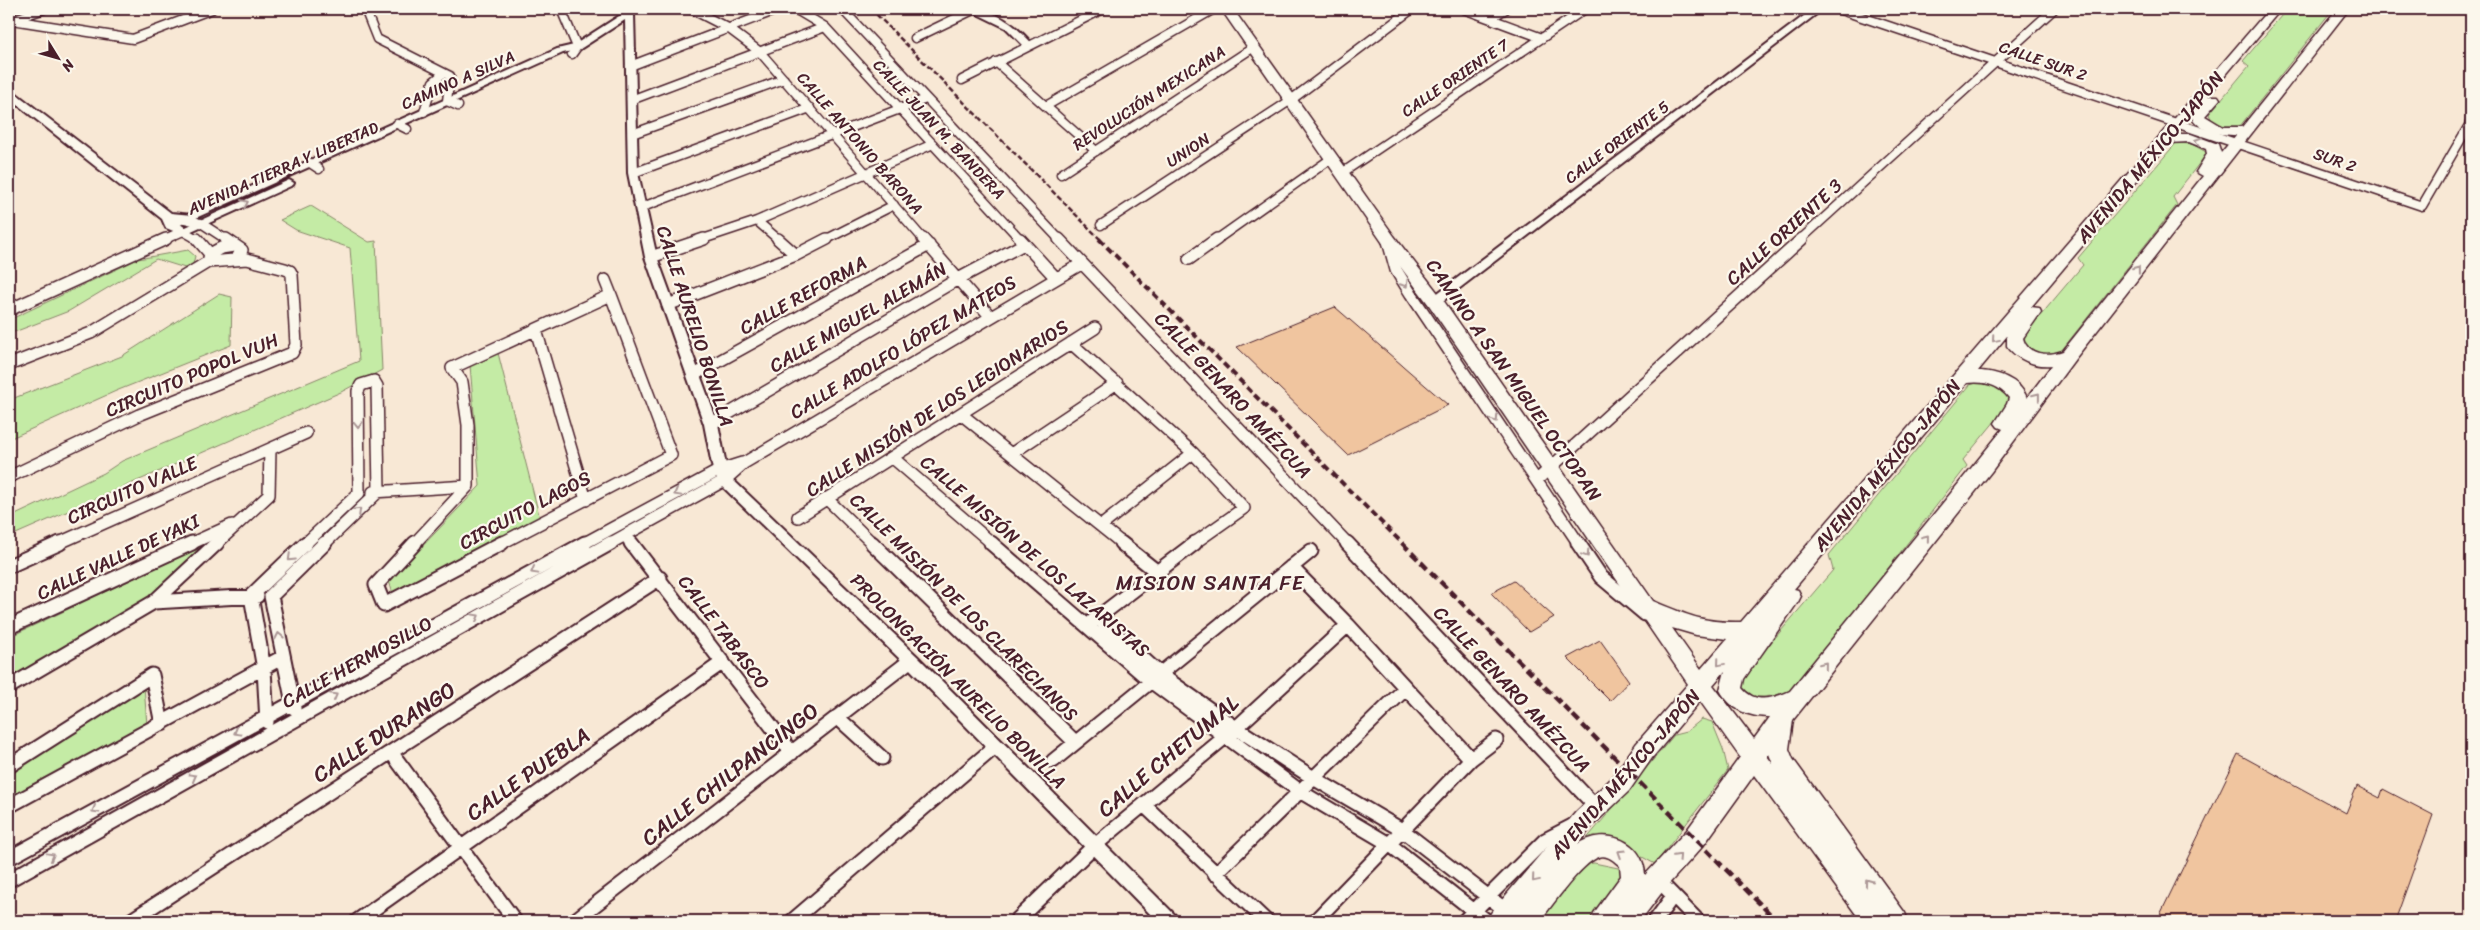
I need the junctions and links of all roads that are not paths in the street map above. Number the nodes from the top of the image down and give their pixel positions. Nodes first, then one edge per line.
1 (212, 9) edge
2 (364, 9) edge
3 (561, 9) edge
4 (692, 9) edge
5 (779, 9) edge
6 (795, 9) edge
7 (842, 9) edge
8 (974, 9) edge
9 (1103, 9) edge
10 (1214, 9) edge
11 (1227, 9) edge
12 (1412, 9) edge
13 (1464, 9) edge
14 (1506, 9) edge
15 (1585, 9) edge
16 (1818, 9) edge
17 (1838, 9) edge
18 (2054, 9) edge
19 (2276, 9) edge
20 (2343, 9) edge
21 (41, 10) edge
22 (633, 11) edge
23 (1490, 18) junction
24 (10, 21) edge
25 (47, 24) junction
26 (825, 27) junction
27 (728, 28) junction
28 (915, 38) dead end
29 (1542, 38) junction
30 (1029, 46) junction
31 (1254, 47) junction
32 (575, 51) junction
33 (760, 52) junction
34 (2232, 59) junction
35 (1997, 61) junction
36 (996, 62) junction
37 (630, 66) junction
38 (444, 73) junction
39 (784, 79) junction
40 (962, 80) dead end
41 (9, 92) edge
42 (926, 99) junction
43 (631, 100) junction
44 (1291, 100) junction
45 (447, 101) junction
46 (458, 106) junction
47 (1046, 106) junction
48 (810, 108) junction
49 (900, 109) junction
50 (424, 112) junction
51 (2179, 122) junction
52 (2471, 122) edge
53 (397, 124) junction
54 (407, 130) junction
55 (632, 134) junction
56 (835, 136) junction
57 (2242, 137) junction
58 (2164, 139) junction
59 (933, 144) junction
60 (1096, 151) junction
61 (1337, 165) junction
62 (314, 166) junction
63 (632, 173) junction
64 (868, 174) junction
65 (1061, 174) dead end
66 (894, 205) junction
67 (2187, 206) junction
68 (640, 208) junction
69 (187, 218) junction
70 (757, 221) junction
71 (201, 223) junction
72 (174, 224) junction
73 (1101, 225) dead end
74 (1388, 239) junction
75 (1024, 244) junction
76 (929, 245) junction
77 (234, 246) junction
78 (2067, 253) junction
79 (796, 256) junction
80 (651, 257) junction
81 (209, 258) junction
82 (236, 258) junction
83 (1189, 259) dead end
84 (1081, 264) junction
85 (1055, 277) junction
86 (958, 279) junction
87 (605, 280) dead end
88 (611, 295) junction
89 (1435, 301) junction
90 (668, 306) junction
91 (9, 310) edge
92 (990, 316) junction
93 (1095, 328) dead end
94 (536, 330) junction
95 (1071, 343) junction
96 (2069, 355) junction
97 (9, 365) edge
98 (694, 375) junction
99 (1960, 379) junction
100 (1117, 383) junction
101 (961, 414) junction
102 (711, 424) junction
103 (306, 434) dead end
104 (270, 449) junction
105 (1193, 453) junction
106 (1011, 454) junction
107 (1993, 454) junction
108 (893, 458) junction
109 (1550, 468) junction
110 (722, 475) junction
111 (9, 476) edge
112 (1537, 480) junction
113 (468, 486) junction
114 (379, 491) junction
115 (359, 493) junction
116 (828, 499) junction
117 (586, 500) junction
118 (798, 517) dead end
119 (242, 520) junction
120 (1101, 526) junction
121 (625, 535) junction
122 (1311, 551) dead end
123 (1813, 552) junction
124 (9, 566) edge
125 (1292, 567) junction
126 (1156, 571) junction
127 (660, 578) junction
128 (251, 596) junction
129 (271, 596) junction
130 (154, 602) junction
131 (1643, 604) junction
132 (1092, 621) junction
133 (1656, 623) junction
134 (1348, 625) junction
135 (9, 627) edge
136 (1747, 630) junction
137 (283, 657) junction
138 (911, 660) junction
139 (723, 662) junction
140 (264, 669) junction
141 (1157, 678) junction
142 (1701, 686) junction
143 (9, 687) edge
144 (1406, 688) junction
145 (1801, 694) junction
146 (294, 702) junction
147 (266, 716) junction
148 (1783, 716) junction
149 (837, 717) junction
150 (295, 718) junction
151 (162, 724) junction
152 (1231, 732) junction
153 (268, 734) junction
154 (1496, 740) dead end
155 (1075, 742) junction
156 (996, 746) junction
157 (391, 752) junction
158 (792, 752) junction
159 (1753, 755) junction
160 (882, 758) dead end
161 (1471, 759) junction
162 (1053, 761) dead end
163 (9, 766) edge
164 (1315, 779) junction
165 (1301, 792) junction
166 (1144, 804) junction
167 (9, 806) edge
168 (1590, 813) junction
169 (1402, 830) junction
170 (1389, 844) junction
171 (1094, 846) junction
172 (462, 847) junction
173 (9, 858) edge
174 (1215, 874) junction
175 (9, 880) edge
176 (1665, 888) junction
177 (1488, 895) junction
178 (1469, 916) edge
179 (1511, 918) edge
180 (130, 921) edge
181 (357, 921) edge
182 (515, 921) edge
183 (574, 921) edge
184 (792, 921) edge
185 (1016, 921) edge
186 (1168, 921) edge
187 (1266, 921) edge
188 (1316, 921) edge
189 (1487, 921) edge
190 (1602, 921) edge
191 (1625, 921) edge
192 (1655, 921) edge
193 (1698, 921) edge
194 (1876, 921) edge
195 (1896, 921) edge

1 - 25 street
2 - 38 street
3 - 32 street
4 - 27 street, CALLE ANTONIO BARONA
5 - 27 street
6 - 26 street, CALLE JUAN M. BANDERA
7 - 42 street, CALLE GENARO AMÉZCUA
8 - 28 street
8 - 30 street
9 - 30 street
10 - 47 street
11 - 31 main road, CAMINO A SAN MIGUEL OCTOPAN
12 - 44 street, UNION
13 - 23 street
14 - 23 street
15 - 29 street, CALLE ORIENTE 7
16 - 89 street, CALLE ORIENTE 5
17 - 35 street, CALLE SUR 2
18 - 35 street, CALLE ORIENTE 3
19 - 34 main road, AVENIDA MÉXICO-JAPÓN
20 - 57 main road
21 - 24 street
21 - 25 street
22 - 32 street, AVENIDA TIERRA Y LIBERTAD
22 - 37 street, CALLE AURELIO BONILLA
23 - 29 street
24 - 25 street
26 - 33 street
26 - 49 street, CALLE JUAN M. BANDERA
27 - 33 street, CALLE ANTONIO BARONA
27 - 37 street
29 - 61 street, CALLE ORIENTE 7
30 - 36 street
31 - 44 main road, CAMINO A SAN MIGUEL OCTOPAN
31 - 60 street, REVOLUCIÓN MEXICANA
32 - 45 street, CAMINO A SILVA
32 - 46 street, AVENIDA TIERRA Y LIBERTAD
33 - 39 street, CALLE ANTONIO BARONA
33 - 43 street
34 - 51 main road, AVENIDA MÉXICO-JAPÓN
34 - 57 main road
35 - 51 street, CALLE SUR 2
35 - 109 street, CALLE ORIENTE 3
36 - 40 street
36 - 47 street
37 - 43 street, CALLE AURELIO BONILLA
38 - 45 street
38 - 50 street
39 - 48 street, CALLE ANTONIO BARONA
39 - 55 street
41 - 72 main road
42 - 49 street
42 - 84 street, CALLE GENARO AMÉZCUA
43 - 55 street, CALLE AURELIO BONILLA
44 - 61 main road, CAMINO A SAN MIGUEL OCTOPAN
44 - 73 street, UNION
45 - 46 street
45 - 50 street, CAMINO A SILVA
46 - 54 street, AVENIDA TIERRA Y LIBERTAD
47 - 60 street
48 - 56 street, CALLE ANTONIO BARONA
48 - 63 street
49 - 56 street
49 - 59 street, CALLE JUAN M. BANDERA
50 - 53 street, CAMINO A SILVA
51 - 57 street, CALLE SUR 2
51 - 58 main road, AVENIDA MÉXICO-JAPÓN
52 - 57 street, SUR 2
53 - 54 street
53 - 62 street, CAMINO A SILVA
54 - 62 street, AVENIDA TIERRA Y LIBERTAD
55 - 63 street, CALLE AURELIO BONILLA
56 - 64 street, CALLE ANTONIO BARONA
56 - 68 street
57 - 67 main road
67 -> 58 main road
58 - 78 main road, AVENIDA MÉXICO-JAPÓN
59 - 64 street
59 - 75 street, CALLE JUAN M. BANDERA
60 - 65 street, REVOLUCIÓN MEXICANA
61 - 74 main road, CAMINO A SAN MIGUEL OCTOPAN
61 - 83 street, CALLE ORIENTE 7
62 - 69 street, CAMINO A SILVA
71 -> 62 street, AVENIDA TIERRA Y LIBERTAD
63 - 68 street, CALLE AURELIO BONILLA
64 - 66 street, CALLE ANTONIO BARONA
64 - 70 street
66 - 76 street, CALLE ANTONIO BARONA
66 - 79 street
96 -> 67 main road
68 - 80 street, CALLE AURELIO BONILLA
69 - 71 main road
69 - 72 main road
70 - 79 street
70 - 80 street
71 - 72 street, AVENIDA TIERRA Y LIBERTAD
71 - 77 street
72 - 81 street
72 - 91 street, AVENIDA TIERRA Y LIBERTAD
74 - 89 main road, CAMINO A SAN MIGUEL OCTOPAN
74 -> 112 street
75 - 85 street, CALLE JUAN M. BANDERA
75 - 86 street, CALLE MIGUEL ALEMÁN
76 - 86 street, CALLE ANTONIO BARONA
76 - 98 street, CALLE REFORMA
77 - 81 street, CIRCUITO POPOL VUH
77 - 82 street
78 - 96 main road
78 -> 99 main road, AVENIDA MÉXICO-JAPÓN
79 - 90 street
80 - 90 street, CALLE AURELIO BONILLA
81 - 82 street, CIRCUITO POPOL VUH
81 - 97 street, CIRCUITO POPOL VUH
82 - 111 street, CIRCUITO POPOL VUH
84 - 85 street, CALLE ADOLFO LÓPEZ MATEOS
84 - 168 street, CALLE GENARO AMÉZCUA
85 - 92 street, CALLE ADOLFO LÓPEZ MATEOS
86 - 92 street, CALLE ANTONIO BARONA
86 - 102 street, CALLE MIGUEL ALEMÁN
87 - 88 street, CIRCUITO LAGOS
88 - 94 street
88 - 117 street, CIRCUITO LAGOS
89 - 109 main road, CAMINO A SAN MIGUEL OCTOPAN
90 - 98 street, CALLE AURELIO BONILLA
92 - 110 street, CALLE ADOLFO LÓPEZ MATEOS
93 - 95 street, CALLE MISIÓN DE LOS LEGIONARIOS
94 - 113 street
94 - 117 street
95 - 100 street
95 - 101 street, CALLE MISIÓN DE LOS LEGIONARIOS
107 -> 96 main road
98 - 102 street, CALLE AURELIO BONILLA
99 - 107 main road
99 - 123 main road, AVENIDA MÉXICO-JAPÓN
100 - 105 street
100 - 106 street
101 - 106 street
101 - 108 street, CALLE MISIÓN DE LOS LEGIONARIOS
102 - 110 street, CALLE AURELIO BONILLA
103 - 104 street, CIRCUITO VALLE
104 - 119 street
104 - 124 street, CIRCUITO VALLE
105 - 120 street
105 - 126 street
106 - 120 street
145 -> 107 main road
108 - 116 street, CALLE MISIÓN DE LOS LEGIONARIOS
108 - 132 street, CALLE MISIÓN DE LOS LAZARISTAS
109 - 112 street, CALLE ORIENTE 3
109 - 131 main road, CAMINO A SAN MIGUEL OCTOPAN
110 - 121 street, CALLE HERMOSILLO
110 - 138 street, PROLONGACIÓN AURELIO BONILLA
110 -> 146 street, CALLE HERMOSILLO
112 -> 133 street
113 - 114 street
113 - 117 street, CIRCUITO LAGOS
114 - 115 street
114 -> 115 street
129 -> 114 street
115 -> 128 street
116 - 118 street, CALLE MISIÓN DE LOS LEGIONARIOS
116 - 155 street, CALLE MISIÓN DE LOS CLARECIANOS
119 - 130 street
119 - 135 street, CALLE VALLE DE YAKI
120 - 126 street
121 - 127 street, CALLE TABASCO
150 -> 121 street, CALLE HERMOSILLO
122 - 125 street
123 - 136 main road, AVENIDA MÉXICO-JAPÓN
123 - 145 main road
125 - 134 street
125 - 141 street
126 - 132 street
127 - 139 street, CALLE TABASCO
127 - 157 street, CALLE DURANGO
128 - 129 street
128 - 130 street
128 - 140 street
137 -> 129 street
130 - 143 street
131 - 133 main road, CAMINO A SAN MIGUEL OCTOPAN
131 - 136 main road
132 - 141 street, CALLE MISIÓN DE LOS LAZARISTAS
133 - 142 main road, CAMINO A SAN MIGUEL OCTOPAN
134 - 144 street
134 - 152 street, CALLE CHETUMAL
136 -> 142 main road, AVENIDA MÉXICO-JAPÓN
137 - 140 street
137 - 146 street
138 - 149 street, CALLE CHILPANCINGO
138 - 156 street, PROLONGACIÓN AURELIO BONILLA
139 - 158 street, CALLE TABASCO
139 - 172 street, CALLE PUEBLA
140 - 147 street
140 - 151 street
141 - 152 street, CALLE MISIÓN DE LOS LAZARISTAS
141 - 155 street
142 - 159 main road, CAMINO A SAN MIGUEL OCTOPAN
142 - 168 main road, AVENIDA MÉXICO-JAPÓN
144 - 161 street
144 - 164 street
145 - 148 main road
146 - 147 street, CALLE HERMOSILLO
146 - 150 street
147 - 153 street
147 -> 173 street, CALLE HERMOSILLO
148 - 159 main road
195 -> 148 main road
149 - 158 street, CALLE CHILPANCINGO
149 - 160 street
150 - 153 street, CALLE HERMOSILLO
151 - 163 street
151 - 167 street
152 - 164 street
152 - 165 street
152 - 166 street, CALLE CHETUMAL
175 -> 153 street, CALLE HERMOSILLO
154 - 161 street
155 - 162 street
156 - 171 street, PROLONGACIÓN AURELIO BONILLA
156 - 184 street
157 - 172 street
157 - 180 street, CALLE DURANGO
158 - 183 street, CALLE CHILPANCINGO
176 -> 159 main road
159 - 194 main road, CAMINO A SAN MIGUEL OCTOPAN
161 - 169 street
164 - 165 street
164 - 169 street
165 - 170 street
165 - 174 street
166 - 171 street, CALLE CHETUMAL
166 - 174 street
168 - 177 street
168 -> 179 main road, AVENIDA MÉXICO-JAPÓN
169 - 170 street
169 - 177 street
170 - 178 street
170 - 188 street
171 - 185 street, CALLE CHETUMAL
171 - 186 street, PROLONGACIÓN AURELIO BONILLA
172 - 181 street, CALLE PUEBLA
172 - 182 street
174 - 187 street
176 - 191 main road
176 - 192 street
176 - 193 street
177 - 178 street
177 - 179 street
178 - 189 street
190 -> 179 main road

